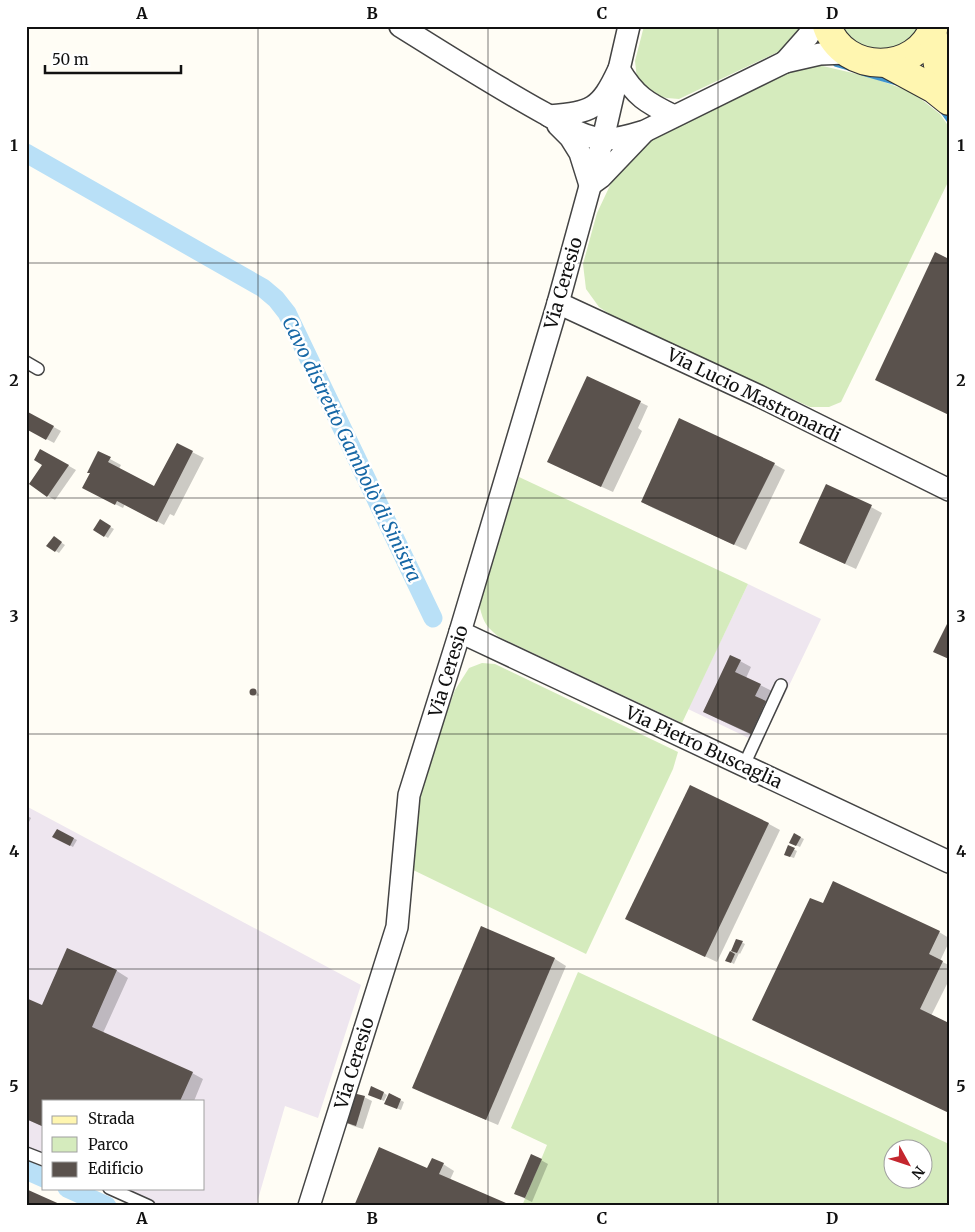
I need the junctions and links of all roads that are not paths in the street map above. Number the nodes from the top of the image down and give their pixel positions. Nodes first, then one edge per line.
1 (400, 26) edge
2 (629, 26) edge
3 (814, 26) edge
4 (828, 26) edge
5 (933, 28) edge
6 (847, 53) junction
7 (785, 62) junction
8 (886, 63) junction
9 (618, 70) junction
10 (949, 83) edge
11 (949, 101) edge
12 (549, 116) junction
13 (674, 116) junction
14 (645, 131) junction
15 (603, 139) junction
16 (590, 184) junction
17 (558, 303) junction
18 (26, 362) edge
19 (38, 369) dead end
20 (949, 490) edge
21 (460, 632) junction
22 (781, 685) dead end
23 (744, 765) junction
24 (949, 862) edge
25 (26, 1153) edge
26 (42, 1159) edge
27 (114, 1190) edge
28 (150, 1206) edge
29 (309, 1206) edge

1 - 12 street
2 - 9 street
3 - 7 street
4 - 6 main road
5 - 8 main road
5 - 10 main road
6 - 7 street
6 - 8 main road
7 - 13 street
8 - 11 main road
9 - 12 street
9 - 13 street
9 - 15 street, Via Ceresio
12 - 15 street
12 - 16 street
13 - 14 street
14 - 15 street
14 - 16 street
15 - 16 street, Via Ceresio
16 - 17 street, Via Ceresio
17 - 20 street, Via Lucio Mastronardi
17 - 21 street, Via Ceresio
18 - 19 lane
21 - 23 street, Via Pietro Buscaglia
21 - 29 street, Via Ceresio
22 - 23 lane
23 - 24 street, Via Pietro Buscaglia
25 - 26 lane
27 - 28 lane

